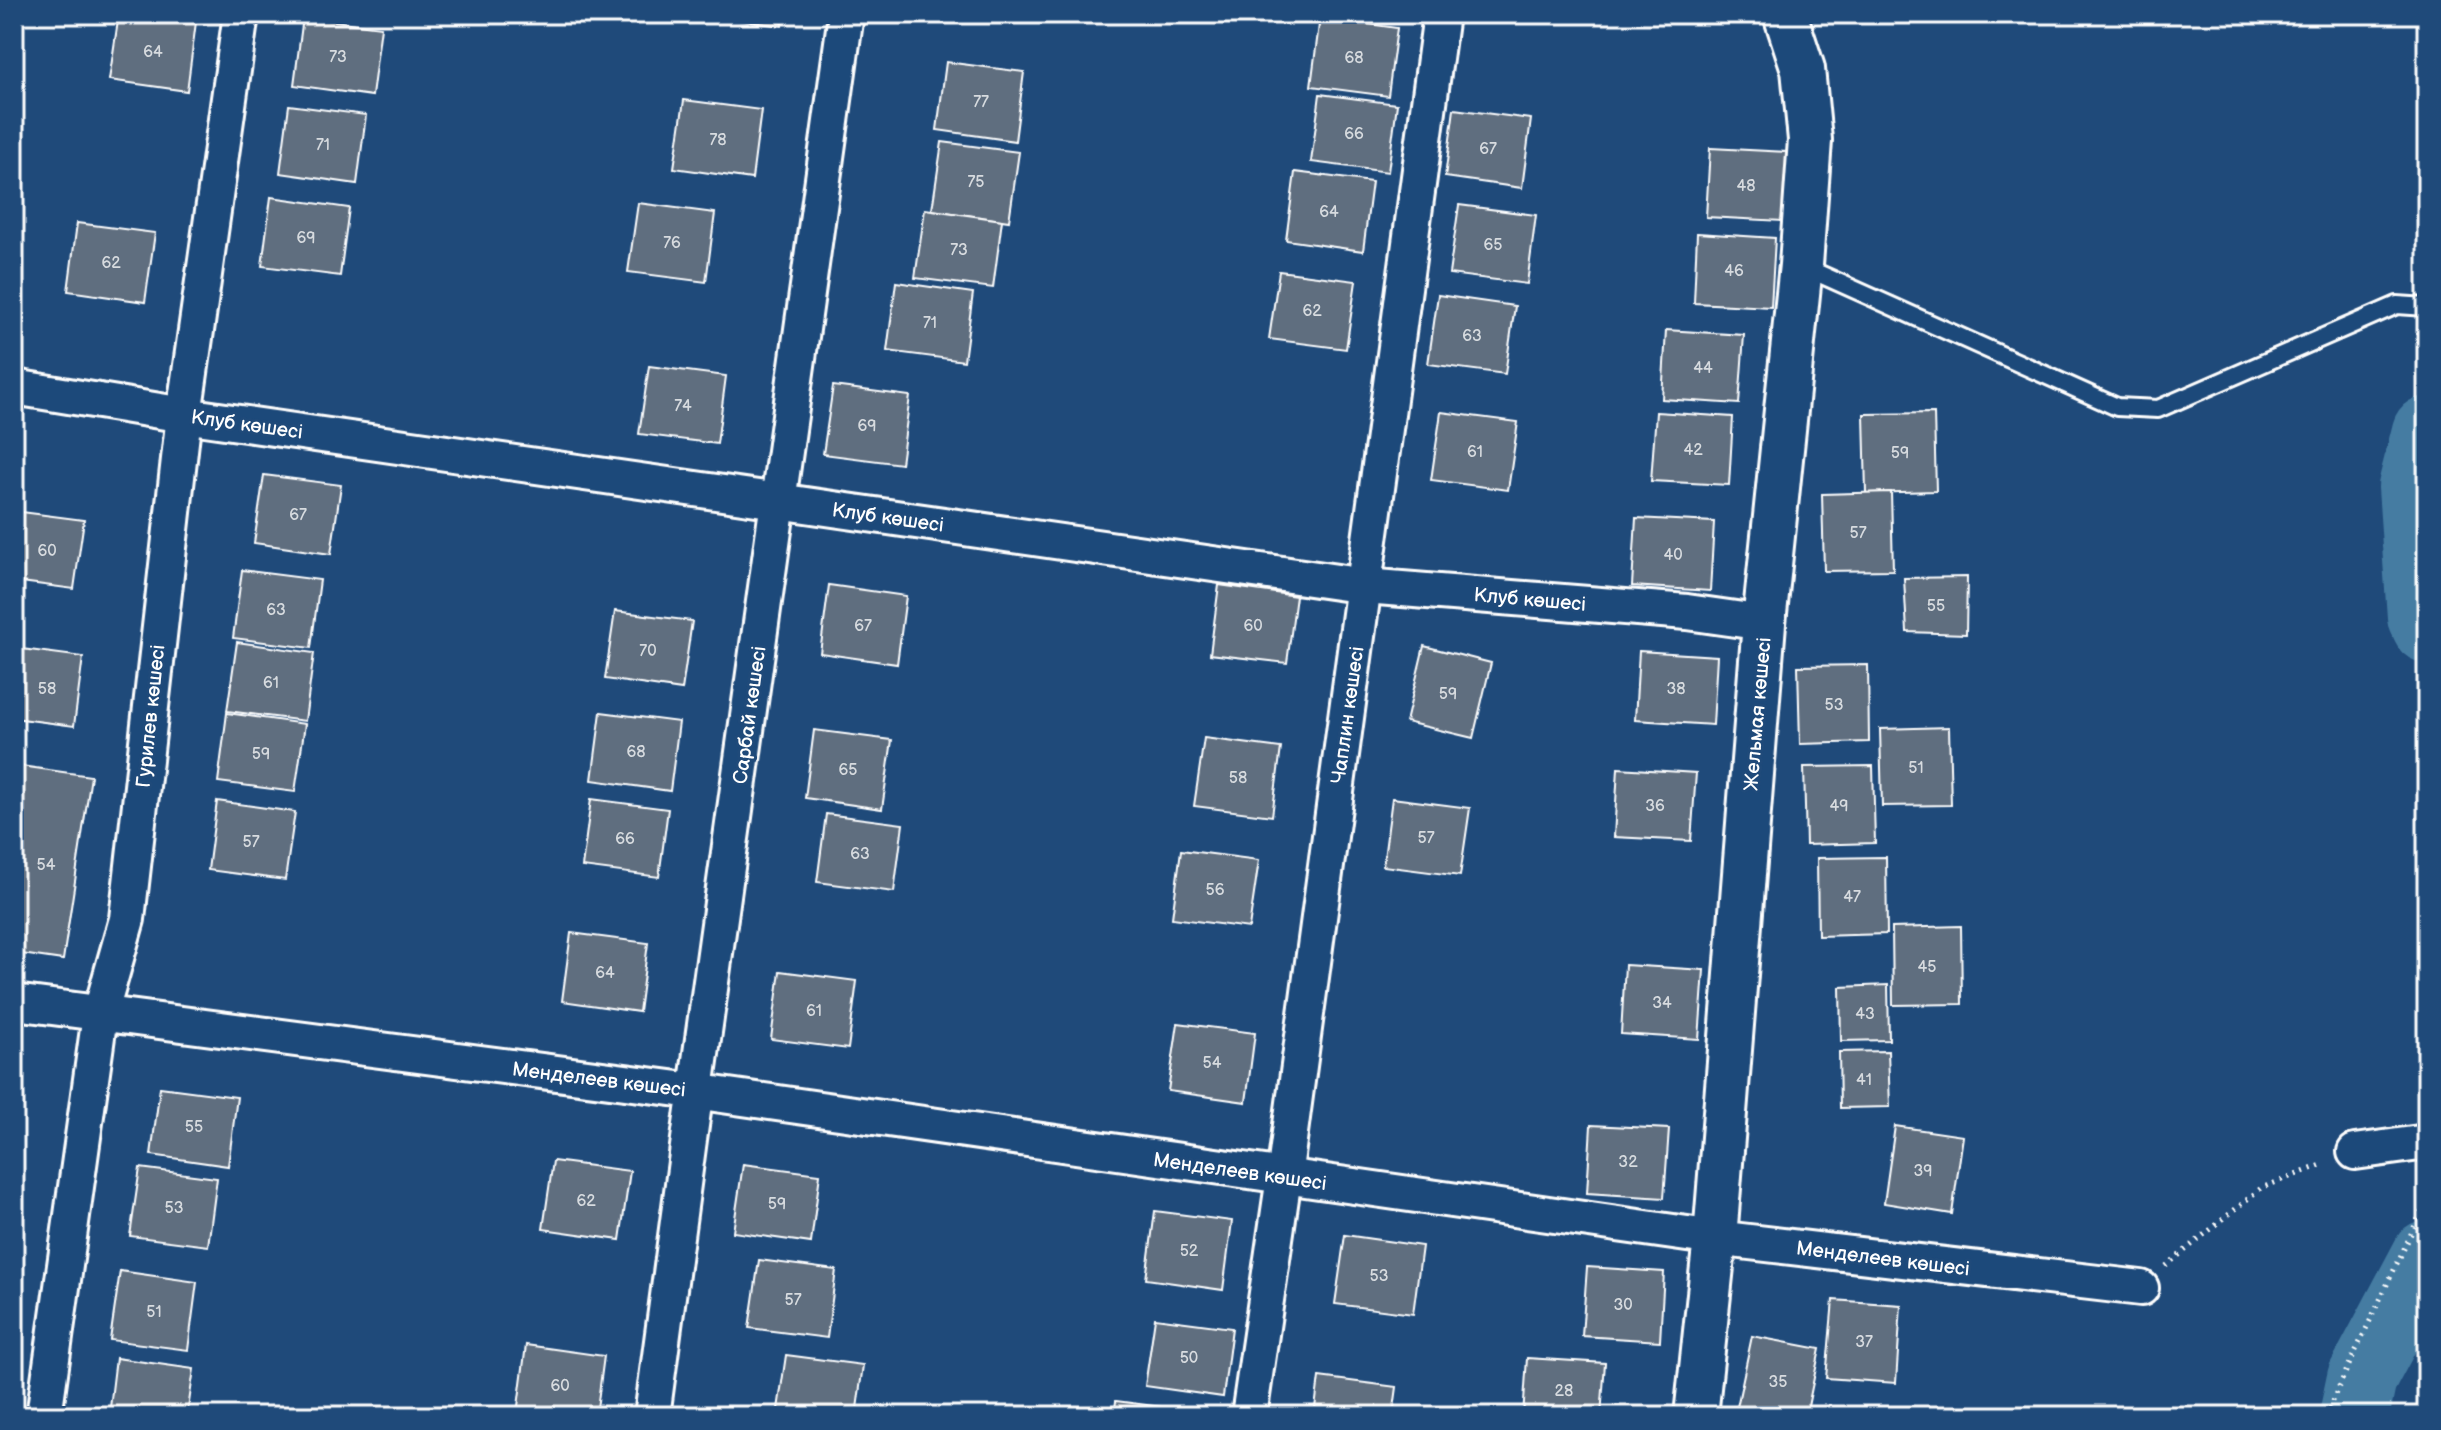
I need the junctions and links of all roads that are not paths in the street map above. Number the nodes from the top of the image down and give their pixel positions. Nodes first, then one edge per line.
1 (241, 14) edge
2 (846, 14) edge
3 (1441, 14) edge
4 (1785, 14) edge
5 (1801, 265) junction
6 (2422, 307) edge
7 (14, 387) edge
8 (184, 415) junction
9 (780, 502) junction
10 (1365, 586) junction
11 (1764, 623) junction
12 (14, 1002) edge
13 (100, 1015) junction
14 (694, 1091) junction
15 (2427, 1142) edge
16 (2355, 1152) road end
17 (1284, 1177) junction
18 (1715, 1238) junction
19 (2141, 1288) road end
20 (44, 1416) edge
21 (652, 1416) edge
22 (1249, 1416) edge
23 (1696, 1416) edge

1 - 8 street, Гурилев көшесі
2 - 9 street, Сарбай көшесі
3 - 10 street, Чаплин көшесі
4 - 5 street, Жельмая көшесі
5 - 6 lane
5 - 11 street, Жельмая көшесі
7 - 8 street, Клуб көшесі
8 - 9 street, Клуб көшесі
8 - 13 street, Гурилев көшесі
9 - 10 street, Клуб көшесі
9 - 14 street, Сарбай көшесі
10 - 11 street, Клуб көшесі
10 - 17 street, Чаплин көшесі
11 - 18 street, Жельмая көшесі
12 - 13 street, Менделеев көшесі
13 - 14 street, Менделеев көшесі
13 - 20 street, Гурилев көшесі
14 - 17 street, Менделеев көшесі
14 - 21 street, Сарбай көшесі
15 - 16 street
17 - 18 street, Менделеев көшесі
17 - 22 street, Чаплин көшесі
18 - 19 street, Менделеев көшесі
18 - 23 street, Жельмая көшесі

